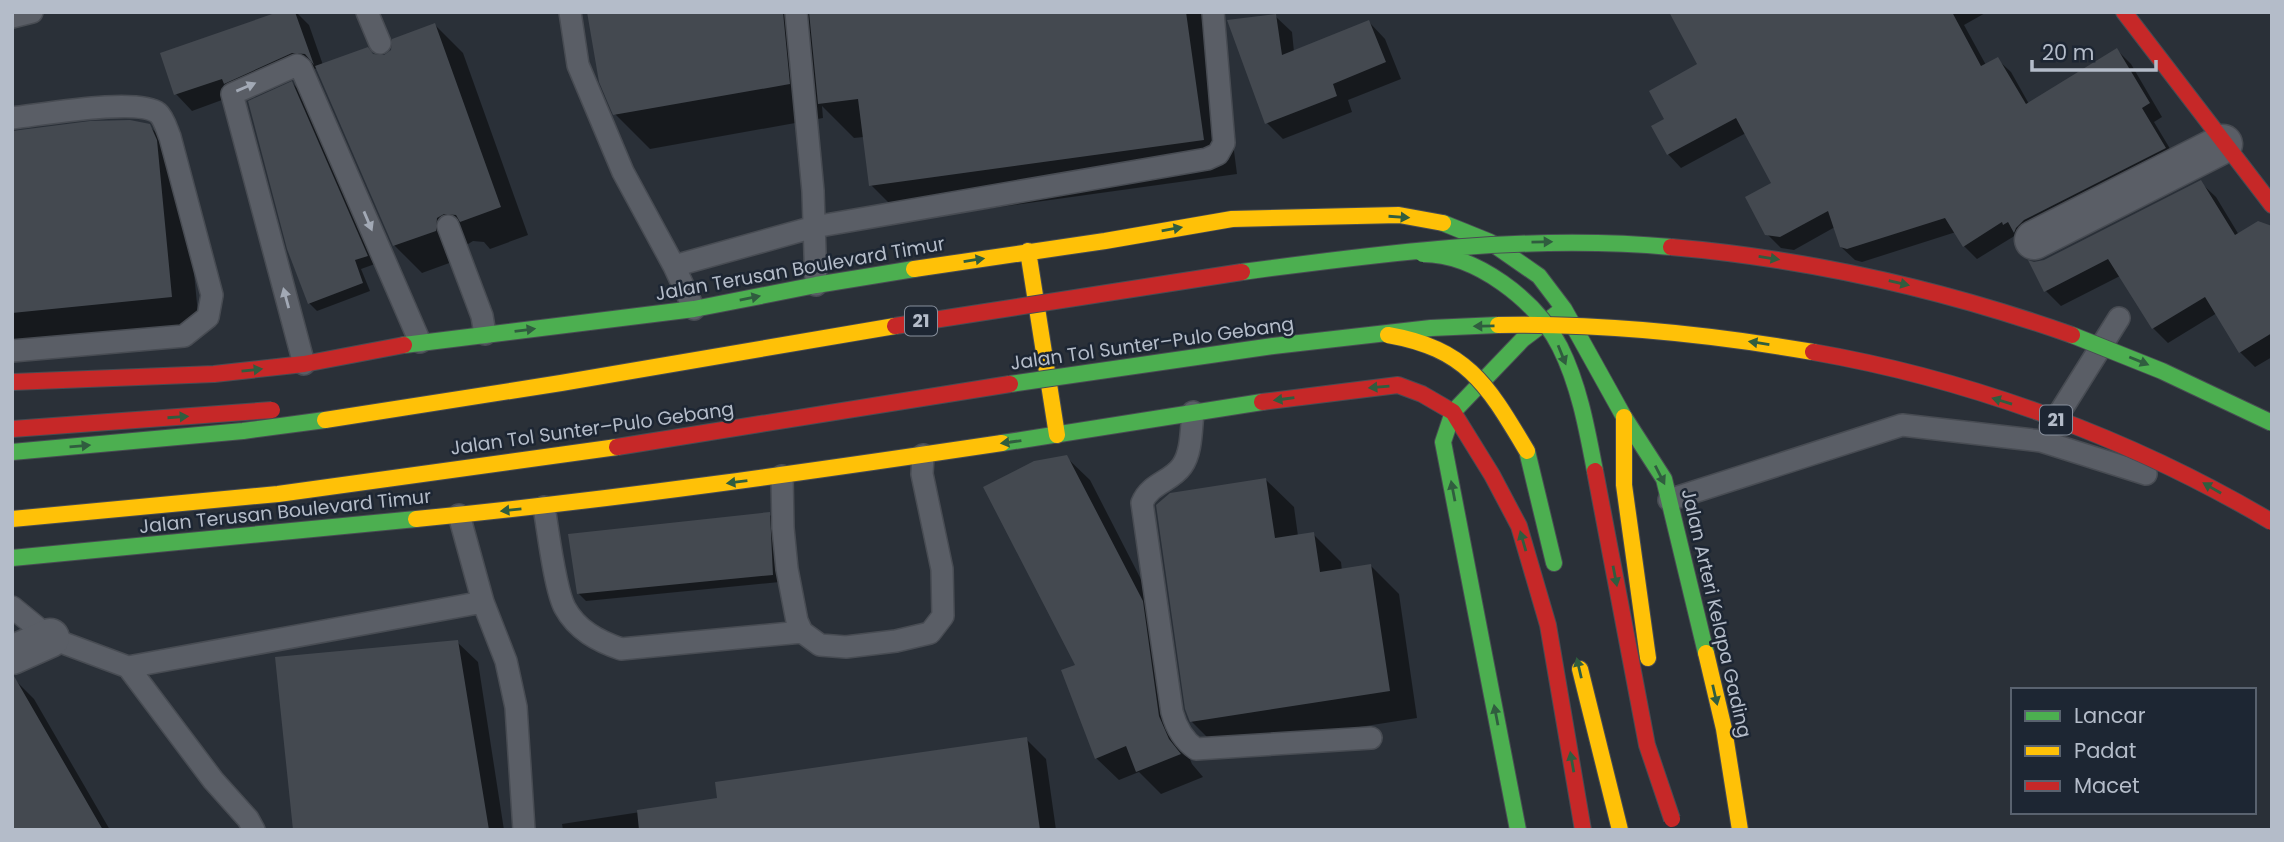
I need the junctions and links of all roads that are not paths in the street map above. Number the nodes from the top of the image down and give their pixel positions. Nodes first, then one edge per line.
1 (33, 12) edge
2 (367, 12) edge
3 (570, 12) edge
4 (796, 12) edge
5 (1213, 12) edge
6 (2124, 12) edge
7 (12, 17) edge
8 (380, 43) dead end
9 (12, 118) edge
10 (2223, 144) junction
11 (2272, 205) edge
12 (448, 226) dead end
13 (814, 227) junction
14 (2034, 240) dead end
15 (1028, 251) junction
16 (674, 266) junction
17 (816, 285) junction
18 (694, 309) junction
19 (1564, 309) junction
20 (2119, 318) dead end
21 (485, 334) junction
22 (420, 342) junction
23 (12, 351) edge
24 (304, 364) junction
25 (12, 383) edge
26 (1193, 412) junction
27 (1453, 412) junction
28 (1624, 417) junction
29 (2272, 423) edge
30 (12, 429) edge
31 (1057, 435) junction
32 (2041, 441) junction
33 (12, 452) edge
34 (923, 455) junction
35 (2146, 474) dead end
36 (782, 476) junction
37 (1670, 500) junction
38 (544, 506) junction
39 (459, 515) junction
40 (12, 517) edge
41 (2272, 522) edge
42 (12, 558) edge
43 (1559, 583) dead end
44 (483, 602) junction
45 (12, 607) edge
46 (802, 632) junction
47 (50, 638) junction
48 (1575, 649) dead end
49 (12, 655) edge
50 (128, 667) junction
51 (1650, 670) dead end
52 (1371, 738) dead end
53 (1665, 747) dead end
54 (254, 830) edge
55 (524, 830) edge
56 (1518, 830) edge
57 (1583, 830) edge
58 (1620, 830) edge
59 (1680, 830) edge
60 (1740, 830) edge

1 - 7 lane
2 - 8 lane
3 - 16 lane
4 - 13 lane
5 - 13 lane
6 - 10 main road
9 - 23 lane
10 - 11 main road
10 - 14 street
12 - 21 lane
13 - 16 lane
13 - 17 lane
17 -> 15 main road, Jalan Terusan Boulevard Timur
15 -> 19 main road, Jalan Terusan Boulevard Timur
15 - 31 main road
16 - 18 lane
18 -> 17 main road, Jalan Terusan Boulevard Timur
21 -> 18 main road, Jalan Terusan Boulevard Timur
19 - 27 main road
19 - 28 main road, Jalan Arteri Kelapa Gading
20 - 32 lane
21 - 22 main road, Jalan Terusan Boulevard Timur
22 - 24 main road, Jalan Terusan Boulevard Timur
24 -> 22 lane
25 -> 24 main road, Jalan Terusan Boulevard Timur
27 -> 26 main road, Jalan Terusan Boulevard Timur
26 - 31 main road, Jalan Terusan Boulevard Timur
26 - 52 lane
56 -> 27 main road
57 -> 27 main road
28 -> 37 main road, Jalan Arteri Kelapa Gading
28 - 51 main road, Jalan Arteri Kelapa Gading
33 -> 29 main road, 21, bridge
30 -> 59 main road, bridge
31 -> 34 main road, Jalan Terusan Boulevard Timur
32 - 35 lane
32 - 37 lane
34 - 36 main road, Jalan Terusan Boulevard Timur
34 - 46 lane
36 -> 38 main road, Jalan Terusan Boulevard Timur
36 - 46 lane
37 -> 60 main road, Jalan Arteri Kelapa Gading
38 -> 39 main road, Jalan Terusan Boulevard Timur
38 - 46 lane
39 - 42 main road, Jalan Terusan Boulevard Timur
39 - 44 lane
41 -> 40 main road, Jalan Tol Sunter–Pulo Gebang / 21, bridge
40 - 43 main road, bridge
44 - 50 lane
44 - 55 lane
45 - 47 lane
47 - 49 street
47 - 50 lane
58 -> 48 main road
50 - 54 lane
53 - 59 main road

